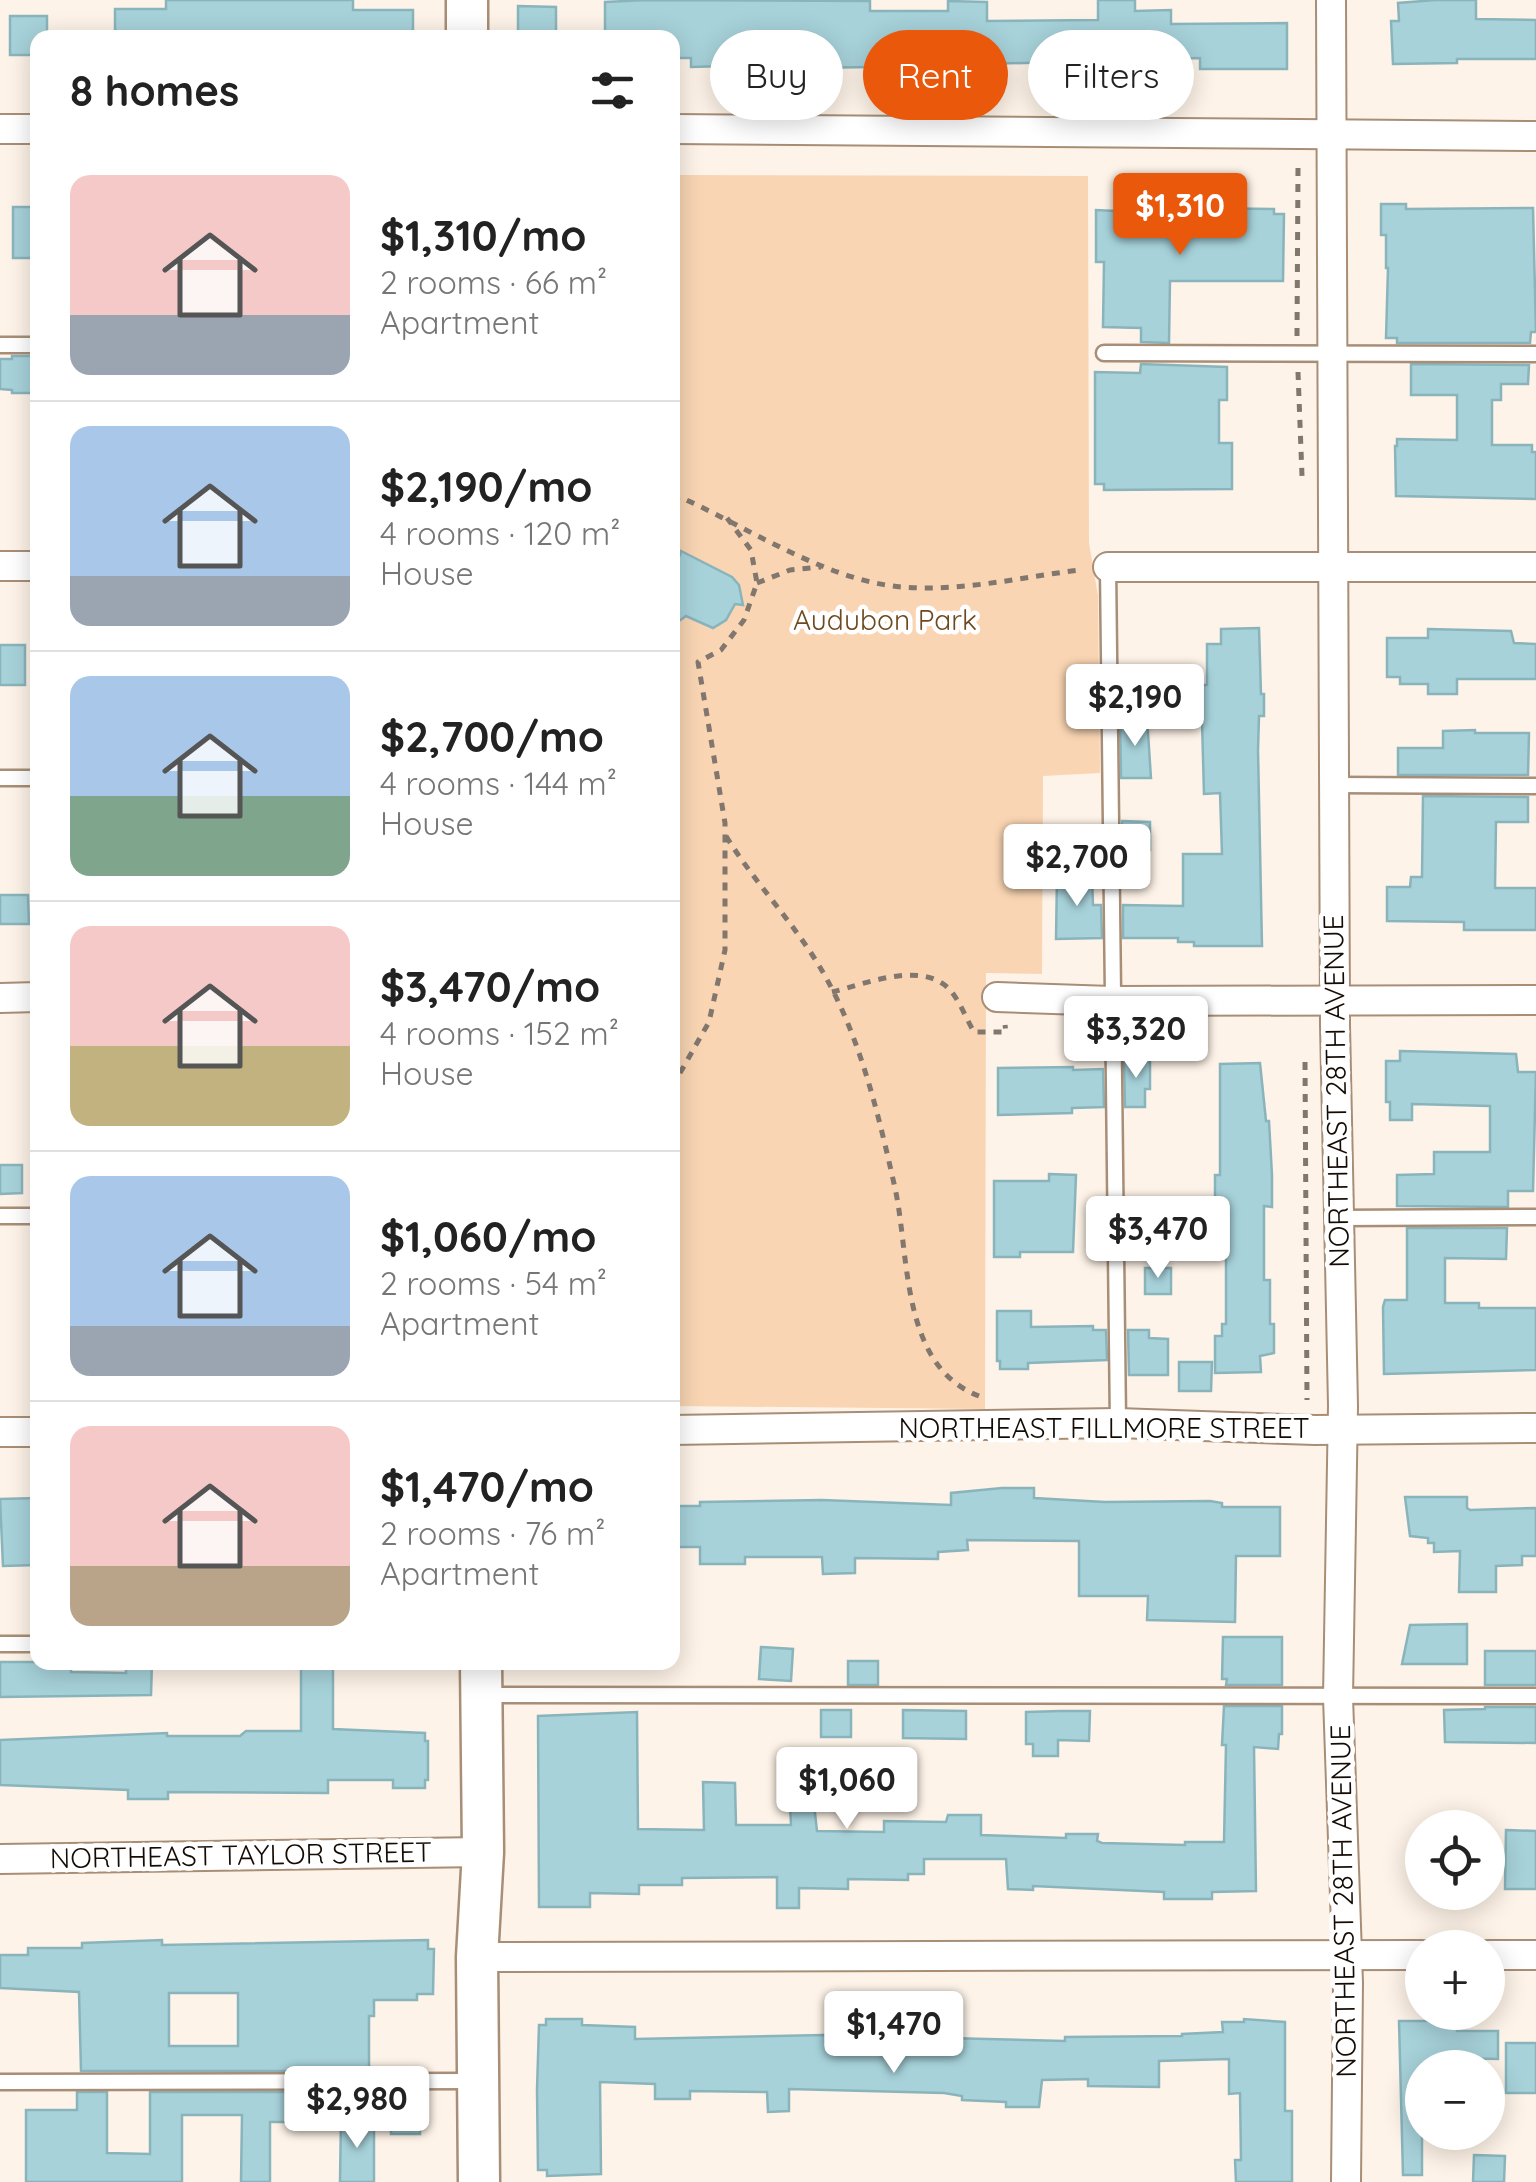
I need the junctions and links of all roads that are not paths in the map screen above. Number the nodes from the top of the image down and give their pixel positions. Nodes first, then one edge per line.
1 (466, 0) edge
2 (1331, 0) edge
3 (467, 30) edge
4 (0, 129) edge
5 (30, 129) edge
6 (680, 129) edge
7 (1332, 134) junction
8 (1536, 136) edge
9 (30, 344) edge
10 (0, 345) edge
11 (1104, 353) dead end
12 (1331, 353) junction
13 (1536, 354) edge
14 (0, 566) edge
15 (30, 566) edge
16 (1332, 566) junction
17 (1108, 567) joint
18 (1536, 567) edge
19 (0, 778) edge
20 (30, 778) edge
21 (1334, 785) junction
22 (1536, 786) edge
23 (0, 998) edge
24 (30, 998) edge
25 (1001, 998) road end
26 (1536, 1000) edge
27 (1112, 1001) junction
28 (1334, 1001) junction
29 (0, 1216) edge
30 (30, 1216) edge
31 (1536, 1217) edge
32 (1336, 1218) junction
33 (1118, 1423) junction
34 (1536, 1428) edge
35 (680, 1430) edge
36 (1342, 1430) junction
37 (0, 1432) edge
38 (30, 1432) edge
39 (0, 1644) edge
40 (30, 1644) edge
41 (481, 1679) edge
42 (1536, 1696) edge
43 (1338, 1697) junction
44 (483, 1852) junction
45 (0, 1858) edge
46 (1347, 1955) junction
47 (1405, 1955) edge
48 (1505, 1955) edge
49 (1536, 1955) edge
50 (478, 1957) junction
51 (478, 2081) junction
52 (0, 2082) edge
53 (479, 2182) edge
54 (1346, 2182) edge

1 - 3 street
2 - 7 street, NORTHEAST 28TH AVENUE
4 - 5 street
6 - 7 street
7 - 8 street
7 - 12 street, NORTHEAST 28TH AVENUE
9 - 10 lane
11 - 12 lane
12 - 13 lane
12 - 16 street, NORTHEAST 28TH AVENUE
14 - 15 street
16 - 17 street
16 - 18 street
16 - 21 street, NORTHEAST 28TH AVENUE
17 - 27 lane
19 - 20 lane
21 - 22 lane
21 - 28 street, NORTHEAST 28TH AVENUE
23 - 24 street
25 - 27 street
26 - 28 street
27 - 28 street
27 - 33 lane
28 - 32 street, NORTHEAST 28TH AVENUE
29 - 30 lane
31 - 32 lane
32 - 36 street, NORTHEAST 28TH AVENUE
33 - 35 street, NORTHEAST FILLMORE STREET
33 - 36 street, NORTHEAST FILLMORE STREET
34 - 36 street, NORTHEAST FILLMORE STREET
36 - 43 street, NORTHEAST 28TH AVENUE
37 - 38 street
39 - 40 lane
41 - 43 lane
41 - 44 street
42 - 43 lane
43 - 46 street, NORTHEAST 28TH AVENUE
44 - 45 street, NORTHEAST TAYLOR STREET
44 - 50 street
46 - 47 street
46 - 50 street
46 - 54 street, NORTHEAST 28TH AVENUE
48 - 49 street
50 - 51 street
51 - 52 lane
51 - 53 street

